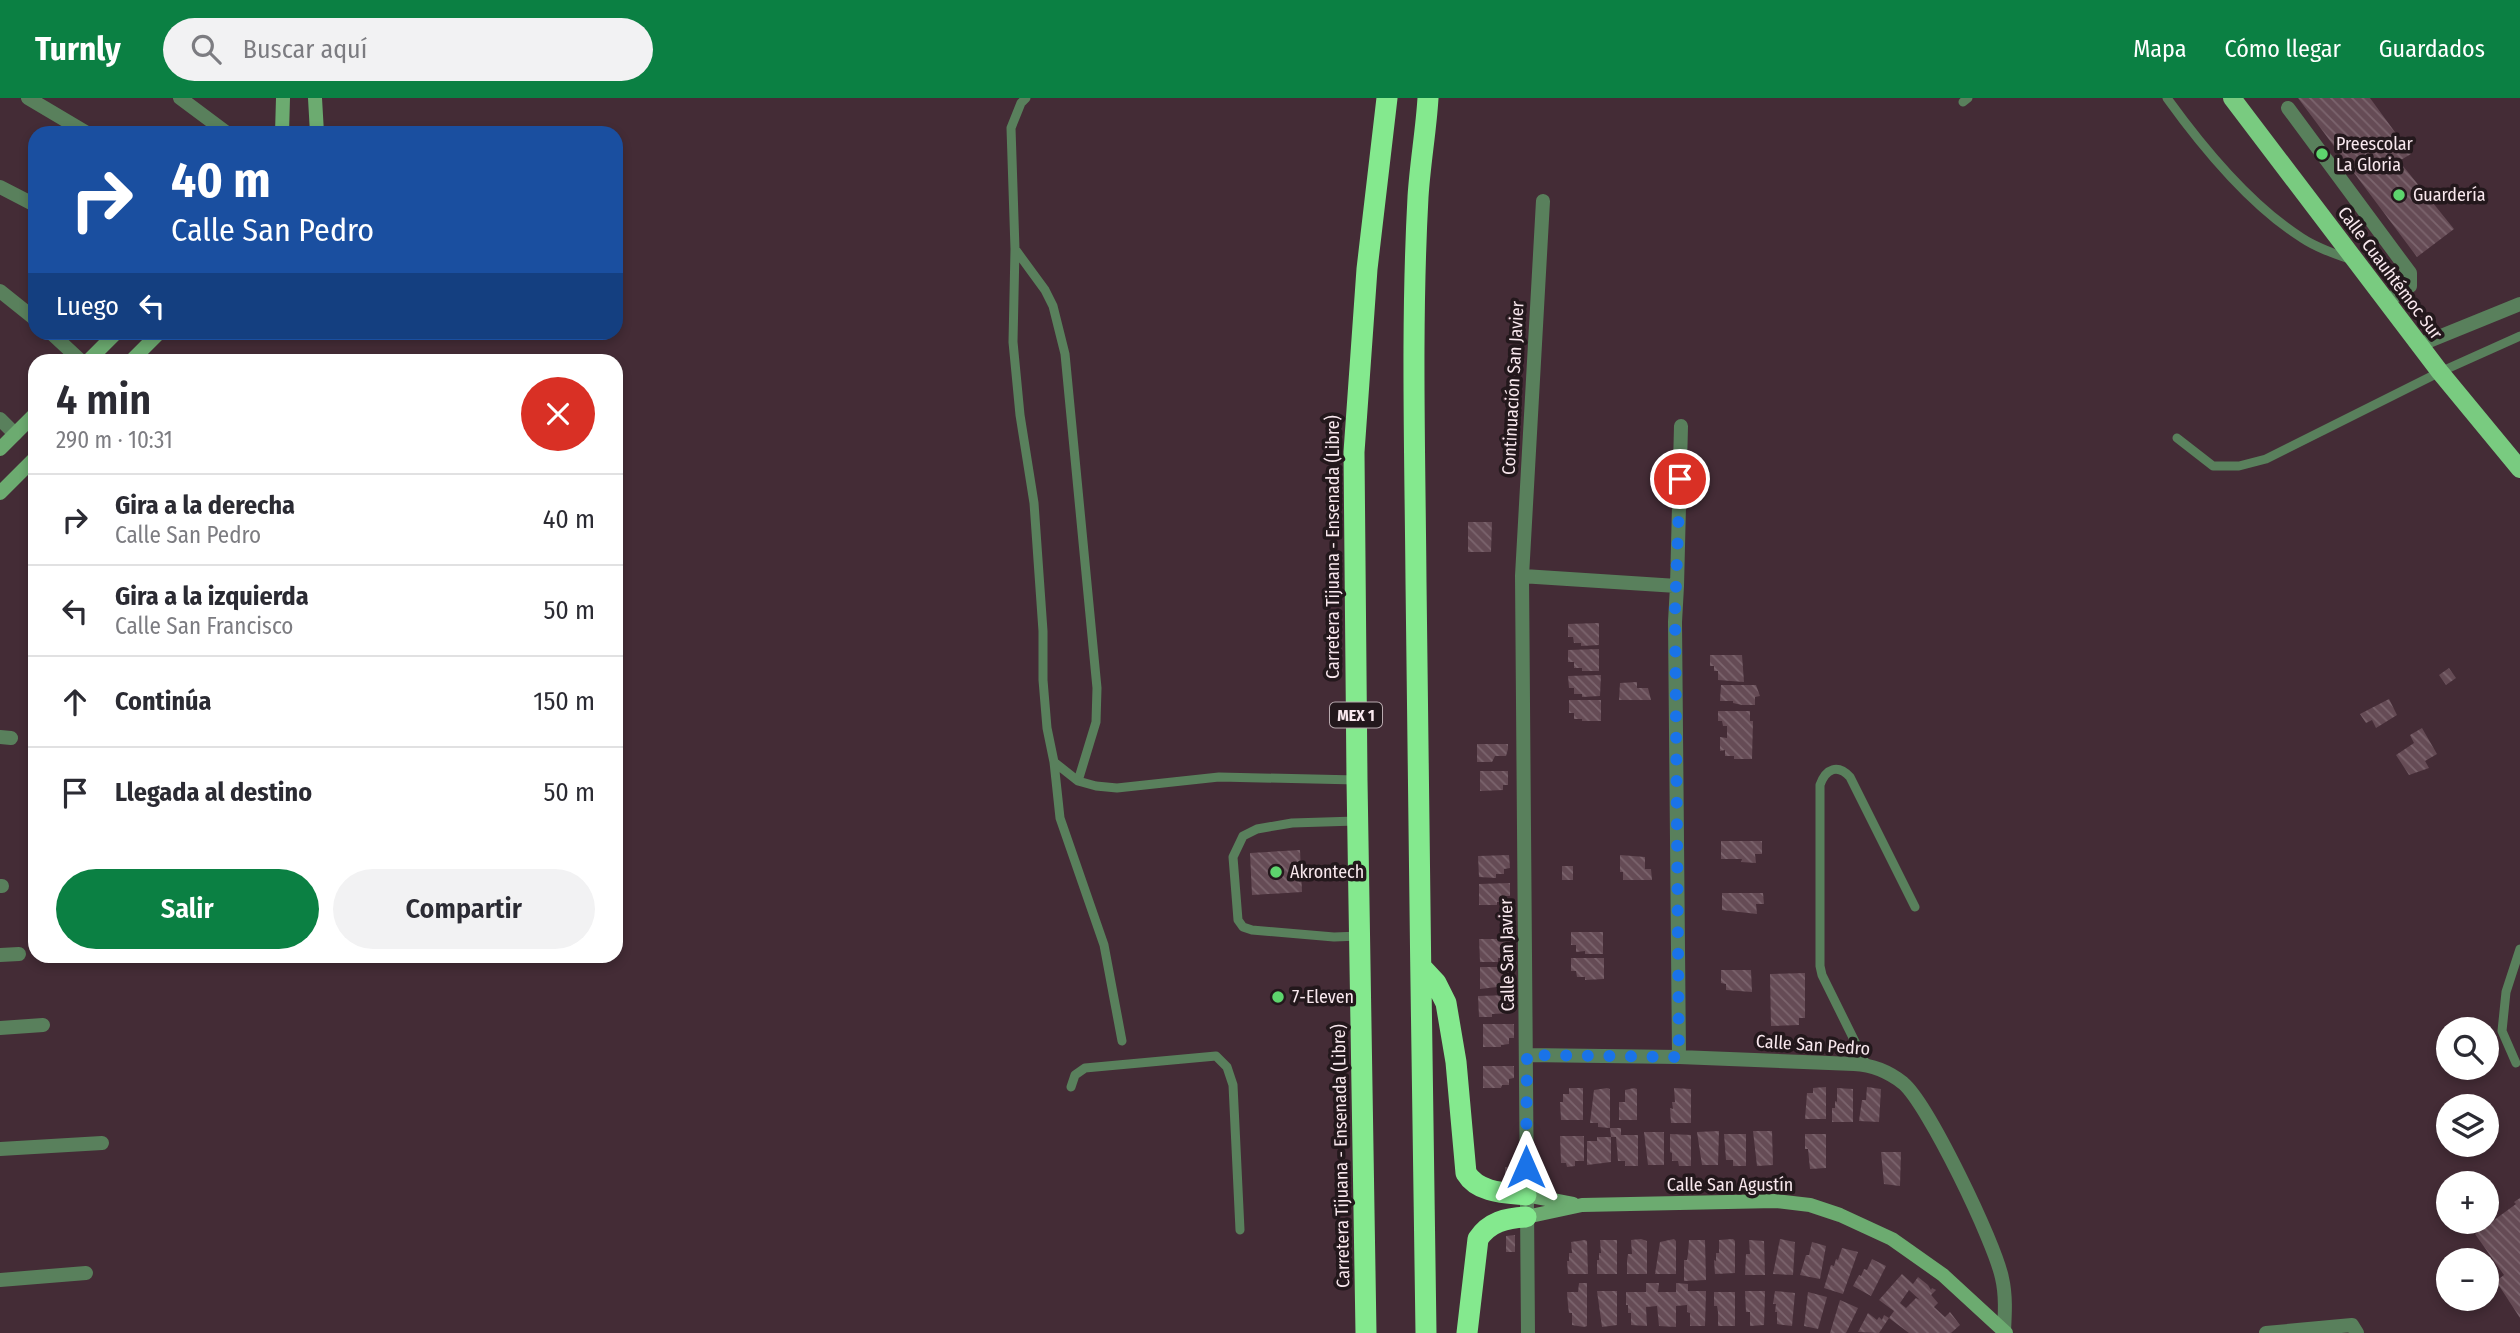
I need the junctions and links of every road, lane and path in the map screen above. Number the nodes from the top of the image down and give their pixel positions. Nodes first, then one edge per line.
1 (29, 98) edge
2 (180, 98) edge
3 (283, 98) edge
4 (315, 98) edge
5 (1026, 98) edge
6 (1387, 98) edge
7 (1428, 98) edge
8 (1438, 98) edge
9 (2167, 98) edge
10 (2232, 98) edge
11 (2288, 108) dead end
12 (76, 126) edge
13 (218, 126) edge
14 (282, 126) edge
15 (317, 126) edge
16 (1426, 134) junction
17 (0, 187) edge
18 (28, 201) edge
19 (1543, 201) dead end
20 (1015, 249) junction
21 (2353, 260) junction
22 (0, 290) edge
23 (2386, 302) junction
24 (2520, 304) edge
25 (28, 313) edge
26 (2520, 336) edge
27 (59, 340) edge
28 (109, 340) edge
29 (152, 340) edge
30 (2419, 345) junction
31 (74, 354) edge
32 (95, 354) edge
33 (138, 354) edge
34 (2440, 372) junction
35 (0, 419) edge
36 (28, 421) edge
37 (1681, 426) dead end
38 (15, 434) junction
39 (2177, 438) dead end
40 (0, 449) edge
41 (28, 465) edge
42 (2520, 470) edge
43 (0, 493) edge
44 (1522, 576) junction
45 (1677, 586) junction
46 (1054, 762) junction
47 (1078, 780) junction
48 (1357, 780) junction
49 (1358, 821) junction
50 (1915, 907) dead end
51 (1361, 936) junction
52 (2520, 949) edge
53 (19, 954) dead end
54 (0, 955) edge
55 (1422, 968) junction
56 (43, 1025) dead end
57 (0, 1028) edge
58 (1122, 1041) dead end
59 (1527, 1055) junction
60 (1679, 1057) junction
61 (2516, 1063) dead end
62 (1867, 1065) junction
63 (1071, 1087) dead end
64 (102, 1143) dead end
65 (0, 1149) edge
66 (1526, 1195) junction
67 (1581, 1205) junction
68 (1526, 1217) junction
69 (1240, 1230) dead end
70 (86, 1273) dead end
71 (0, 1280) edge
72 (2005, 1332) edge
73 (1366, 1333) edge
74 (1426, 1333) edge
75 (1466, 1333) edge
76 (1528, 1333) edge
77 (2266, 1333) edge
78 (2357, 1333) edge

1 - 12 street
2 - 13 street
3 - 14 street
4 - 15 street
5 - 20 lane
6 - 48 highway, Carretera Tijuana - Ensenada (Libre) / MEX 1
7 - 16 highway
8 - 16 highway
9 - 21 lane
10 - 21 main road, Calle Cuauhtémoc Sur
11 - 23 street
16 - 55 highway
17 - 18 street
19 - 44 street, Continuación San Javier
20 - 46 lane
20 - 47 lane
21 - 23 main road, Calle Cuauhtémoc Sur
22 - 25 street
23 - 30 main road, Calle Cuauhtémoc Sur
24 - 30 street
26 - 34 lane
27 - 31 street
28 - 32 street
29 - 33 street
30 - 34 main road, Calle Cuauhtémoc Sur
34 - 39 lane
34 - 42 main road, Calle Cuauhtémoc Sur
35 - 38 street
36 - 38 street
37 - 45 street
38 - 40 street
41 - 43 street
44 - 45 street
44 - 59 street, Calle San Javier
45 - 60 street
46 - 47 lane
46 - 58 lane
47 - 48 lane
48 - 49 highway, Carretera Tijuana - Ensenada (Libre) / MEX 1
49 - 51 highway, Carretera Tijuana - Ensenada (Libre) / MEX 1
49 - 51 lane
50 - 62 lane
51 - 73 highway, Carretera Tijuana - Ensenada (Libre) / MEX 1
52 - 61 lane
53 - 54 street
55 - 66 highway
55 - 74 highway
56 - 57 street
59 - 60 street, Calle San Pedro
59 - 66 street, Calle San Javier
60 - 62 street, Calle San Pedro
62 - 72 street, Calle San Pedro
63 - 69 lane
64 - 65 street
66 - 67 street, Calle San Agustín
66 - 68 street, Calle San Javier
67 - 68 street, Calle San Agustín
67 - 72 street, Calle San Agustín
68 - 75 highway
68 - 76 street, Calle San Javier
70 - 71 street
77 - 78 street

